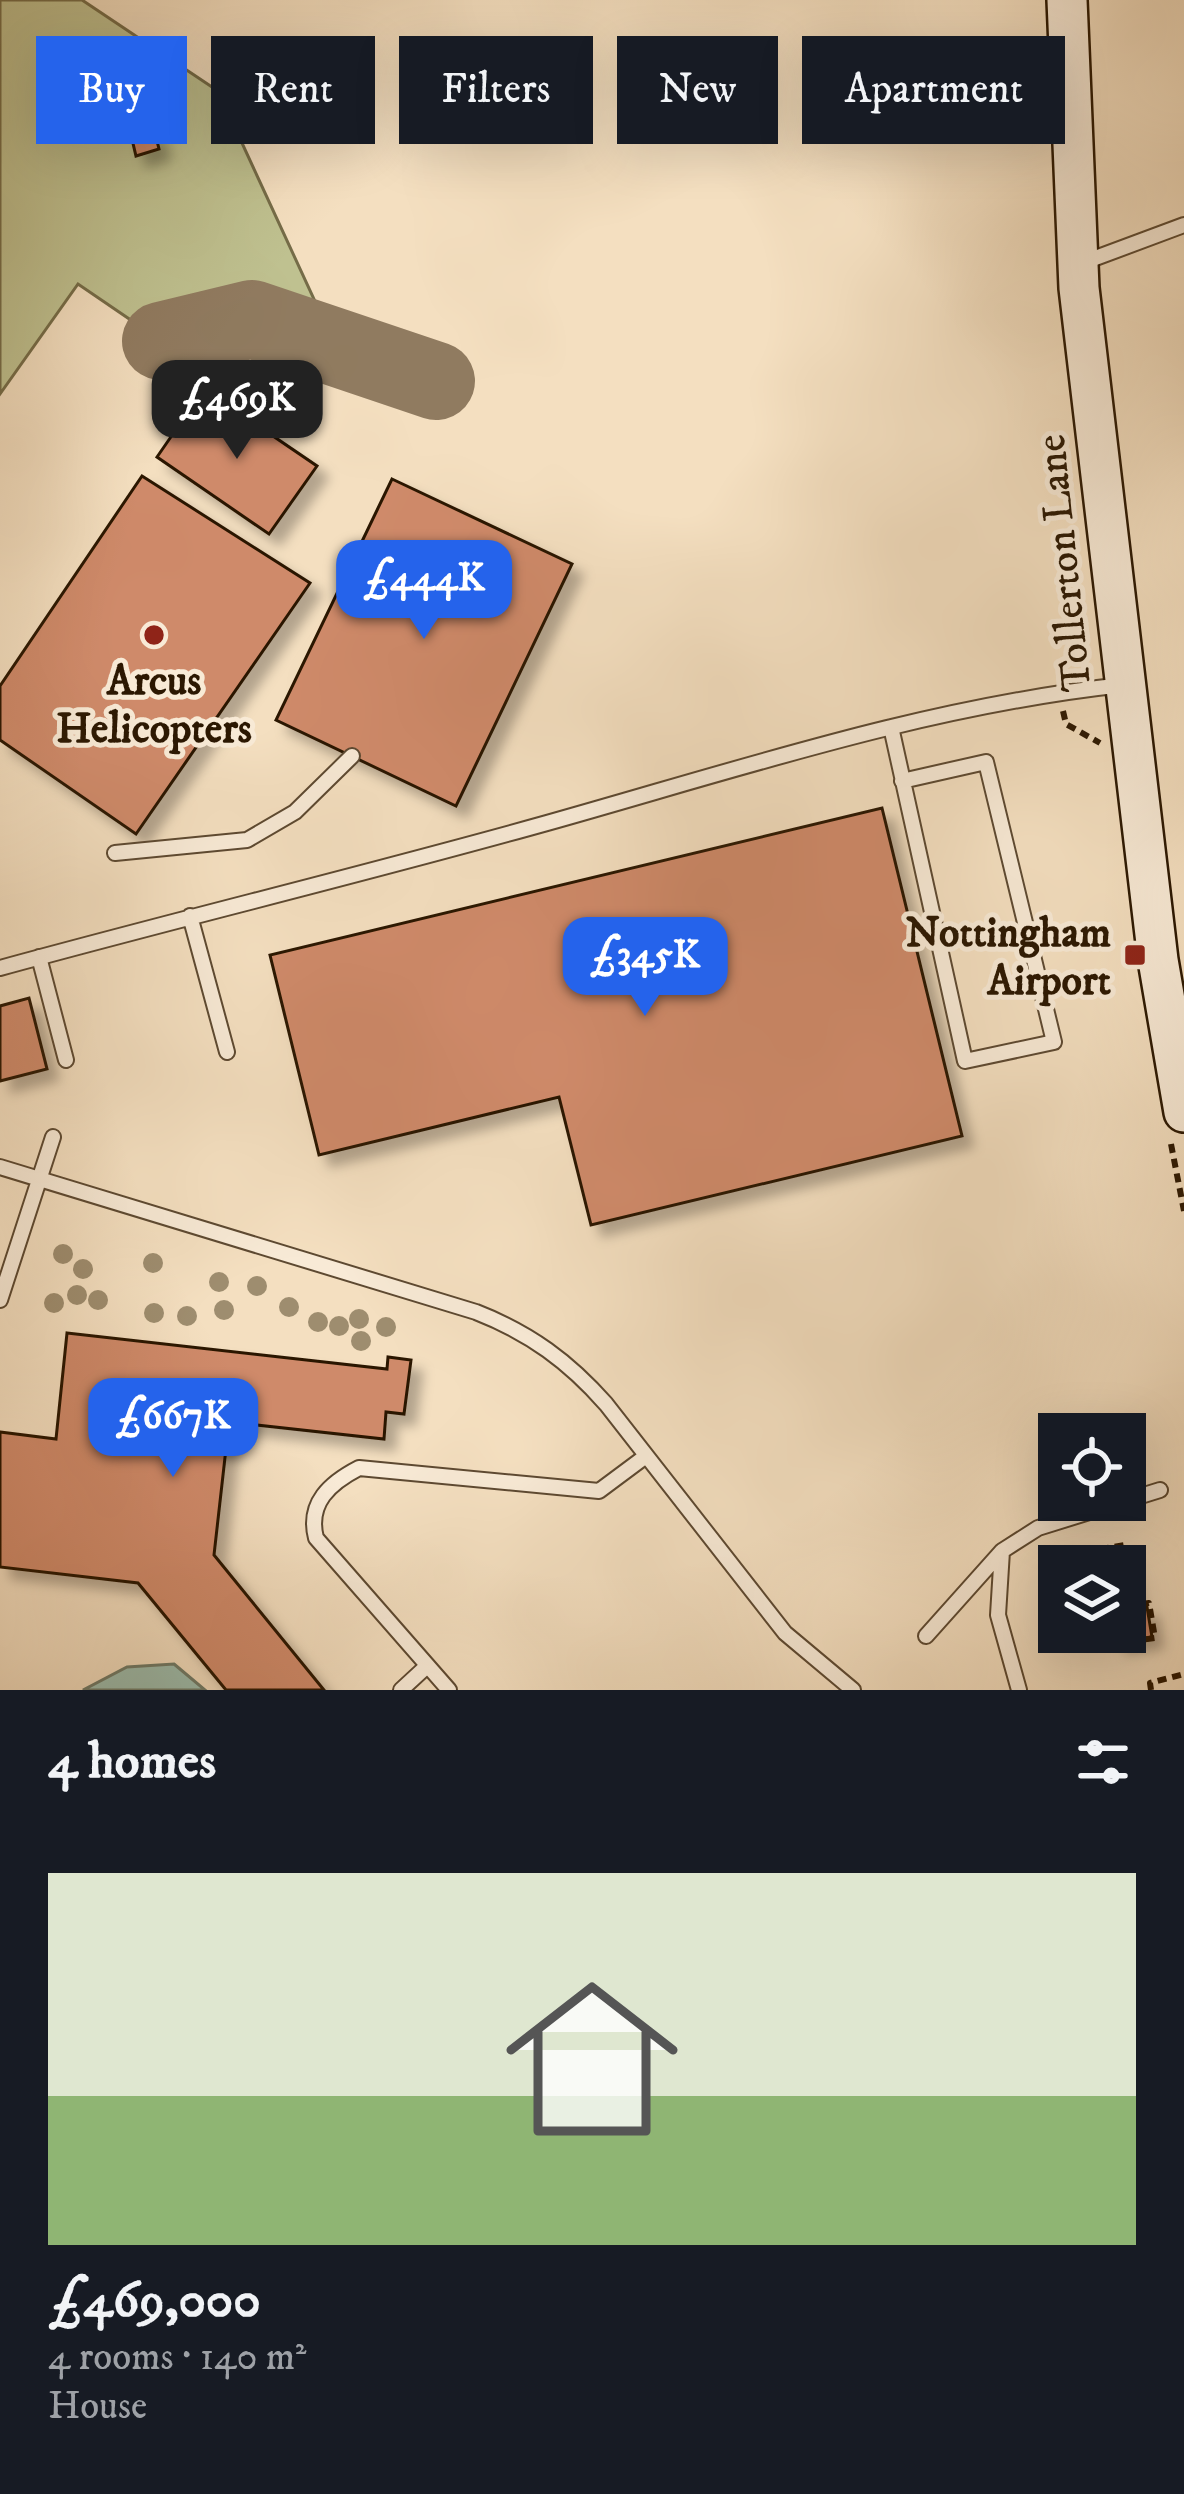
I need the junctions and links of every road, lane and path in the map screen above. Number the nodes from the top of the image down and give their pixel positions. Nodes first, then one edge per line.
1 (1067, 0) edge
2 (1184, 225) edge
3 (1078, 265) junction
4 (1124, 685) junction
5 (891, 727) junction
6 (352, 756) dead end
7 (902, 781) junction
8 (115, 853) dead end
9 (190, 916) junction
10 (39, 957) junction
11 (0, 968) edge
12 (227, 1052) dead end
13 (66, 1060) dead end
14 (1184, 1112) edge
15 (53, 1137) dead end
16 (0, 1167) edge
17 (37, 1179) junction
18 (0, 1300) edge
19 (646, 1456) junction
20 (1160, 1490) dead end
21 (1002, 1551) junction
22 (1146, 1603) edge
23 (926, 1636) dead end
24 (1146, 1639) edge
25 (427, 1666) junction
26 (1184, 1674) edge
27 (401, 1690) edge
28 (449, 1690) edge
29 (853, 1690) edge
30 (1019, 1690) edge
31 (1151, 1690) edge

1 - 3 street, Tollerton Lane
2 - 3 lane
3 - 4 street, Tollerton Lane
4 - 5 lane
4 - 14 street, Tollerton Lane
5 - 7 lane
5 - 9 lane
6 - 8 lane
7 - 7 lane
9 - 10 lane
9 - 12 lane
10 - 11 lane
10 - 13 lane
15 - 17 lane
16 - 17 lane
17 - 18 lane
17 - 19 lane
19 - 25 lane
19 - 29 lane
20 - 21 lane
21 - 23 lane
21 - 30 lane
22 - 24 path
25 - 27 lane
25 - 28 lane
26 - 31 path

